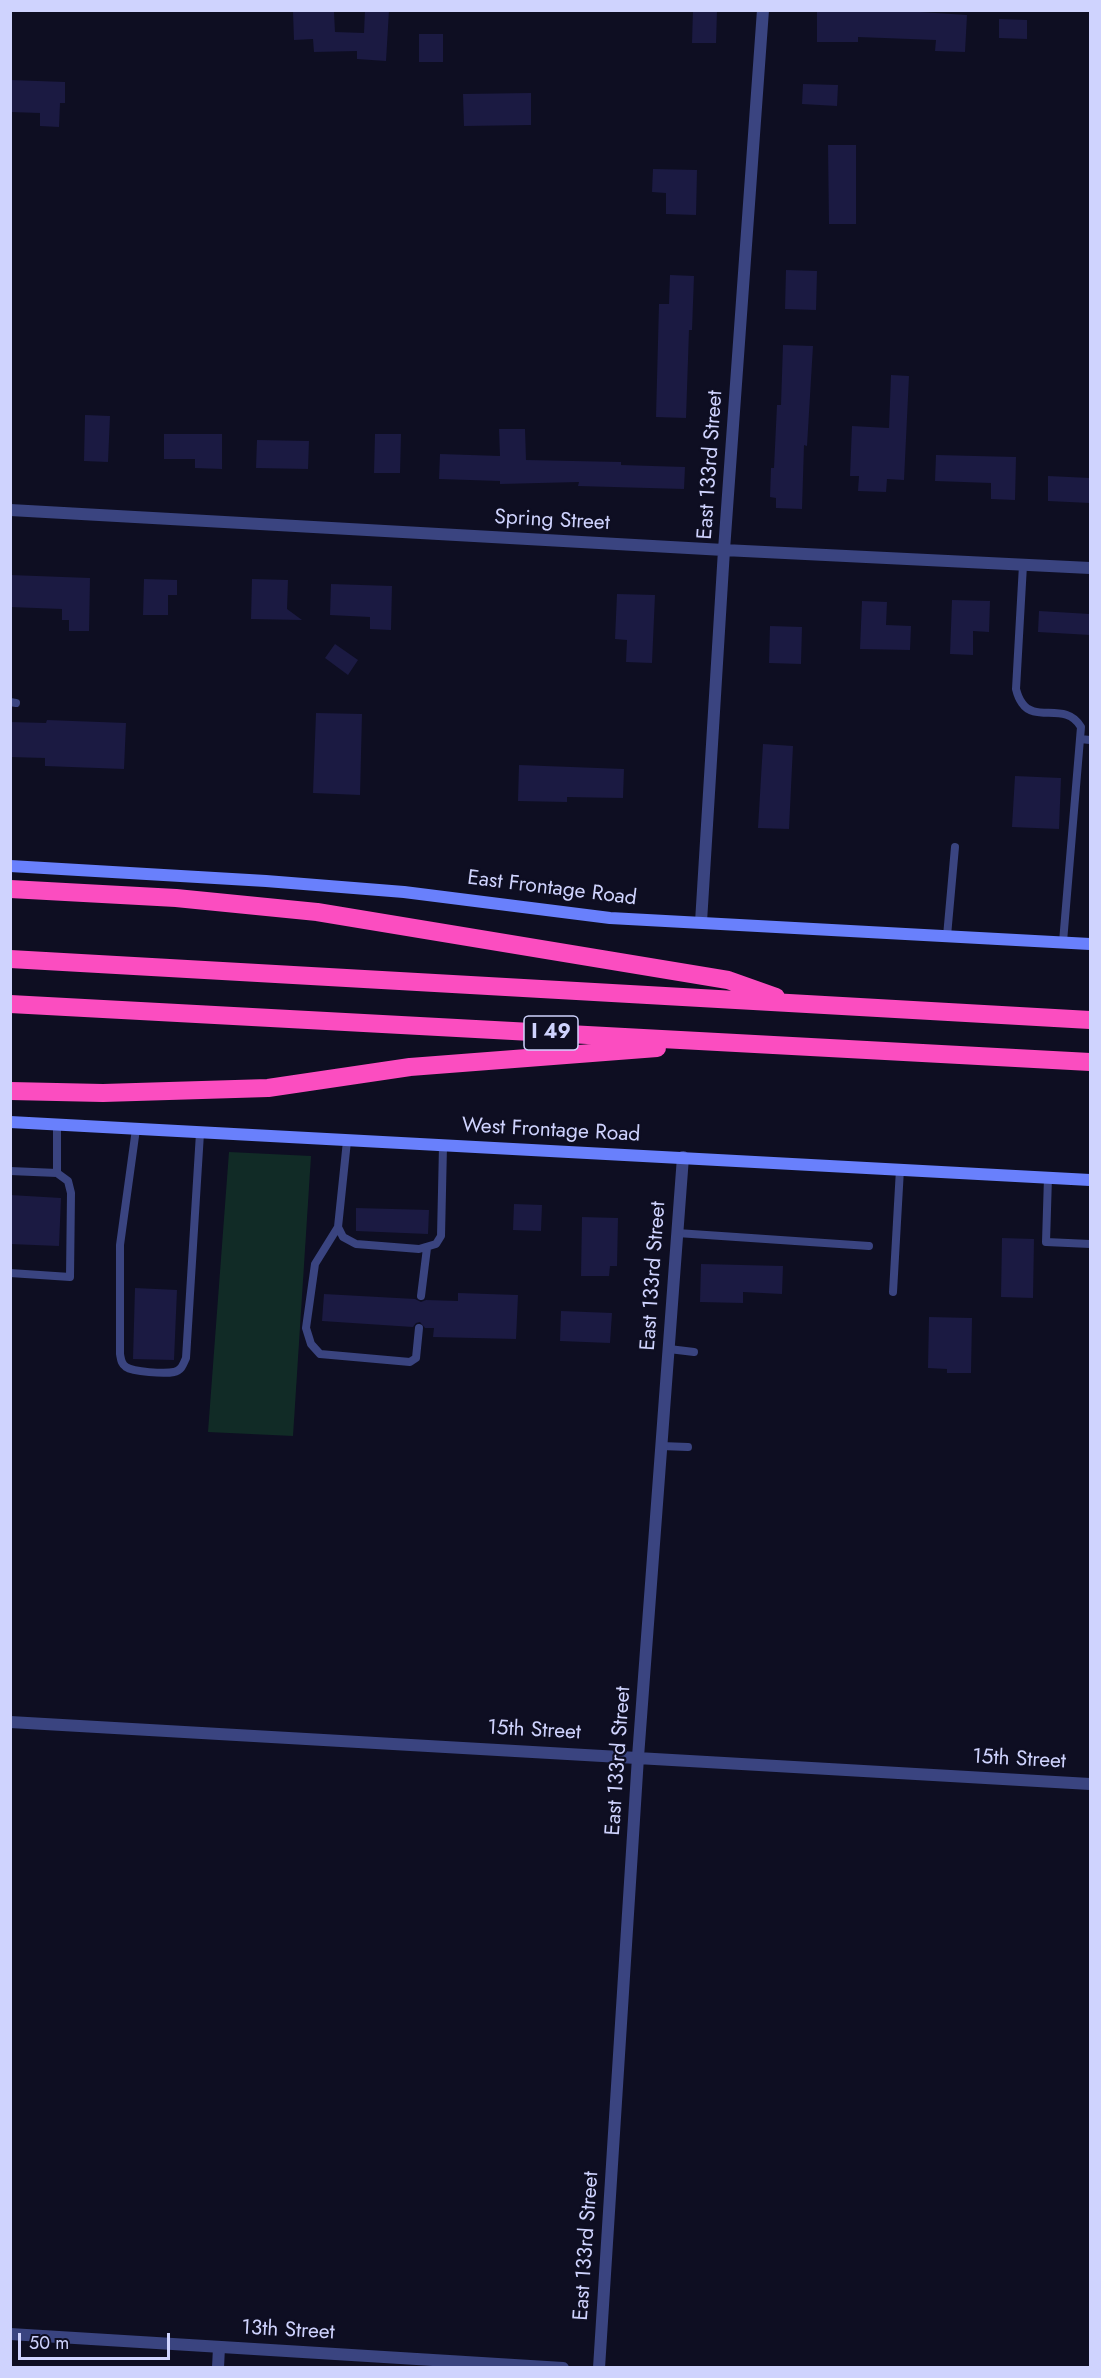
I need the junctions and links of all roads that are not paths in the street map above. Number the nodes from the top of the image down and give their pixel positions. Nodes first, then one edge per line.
1 (763, 10) edge
2 (10, 510) edge
3 (724, 550) junction
4 (1023, 565) junction
5 (1090, 568) edge
6 (1080, 739) junction
7 (1090, 740) edge
8 (955, 847) dead end
9 (10, 866) edge
10 (10, 889) edge
11 (701, 922) junction
12 (947, 936) junction
13 (1063, 942) junction
14 (1090, 944) edge
15 (10, 959) edge
16 (10, 1004) edge
17 (798, 1004) junction
18 (1090, 1020) edge
19 (730, 1043) junction
20 (1090, 1062) edge
21 (10, 1091) edge
22 (10, 1122) edge
23 (57, 1125) junction
24 (136, 1129) junction
25 (200, 1133) junction
26 (347, 1141) junction
27 (443, 1146) junction
28 (683, 1157) junction
29 (900, 1169) junction
30 (10, 1171) edge
31 (57, 1173) junction
32 (1048, 1177) junction
33 (1090, 1179) edge
34 (338, 1227) junction
35 (677, 1233) junction
36 (1090, 1244) edge
37 (869, 1246) dead end
38 (427, 1248) junction
39 (10, 1273) edge
40 (893, 1292) dead end
41 (421, 1296) dead end
42 (418, 1328) dead end
43 (669, 1349) junction
44 (694, 1352) dead end
45 (662, 1446) junction
46 (688, 1447) dead end
47 (10, 1722) edge
48 (638, 1757) junction
49 (1090, 1784) edge
50 (10, 2334) edge
51 (219, 2347) junction
52 (218, 2367) edge
53 (563, 2367) edge
54 (599, 2367) edge

1 - 3 street, East 133rd Street
2 - 3 street, Spring Street
3 - 4 street, Spring Street
3 - 11 street, East 133rd Street
4 - 5 street, Spring Street
4 - 6 lane
6 - 7 lane
6 - 13 lane
8 - 12 lane
9 - 11 street, East Frontage Road
10 - 17 highway
11 - 12 street, East Frontage Road
12 - 13 street, East Frontage Road
13 - 14 street, East Frontage Road
15 - 17 highway, I 49
16 - 19 highway, I 49
17 - 18 highway, I 49
19 - 20 highway, I 49
19 - 21 highway
22 - 23 street, West Frontage Road
23 - 24 street, West Frontage Road
23 - 31 lane
24 - 25 street, West Frontage Road
24 - 25 lane
25 - 26 street, West Frontage Road
26 - 27 street, West Frontage Road
26 - 34 lane
27 - 28 street, West Frontage Road
27 - 38 lane
28 - 29 street, West Frontage Road
28 - 35 street, East 133rd Street
29 - 32 street, West Frontage Road
29 - 40 lane
30 - 31 lane
31 - 39 lane
32 - 33 street, West Frontage Road
32 - 36 lane
34 - 38 lane
34 - 42 lane
35 - 37 lane
35 - 43 street, East 133rd Street
38 - 41 lane
43 - 44 lane
43 - 45 street, East 133rd Street
45 - 46 lane
45 - 48 street, East 133rd Street
47 - 48 street, 15th Street
48 - 49 street, 15th Street
48 - 54 street, East 133rd Street
50 - 51 street, 13th Street
51 - 52 street
51 - 53 street, 13th Street

